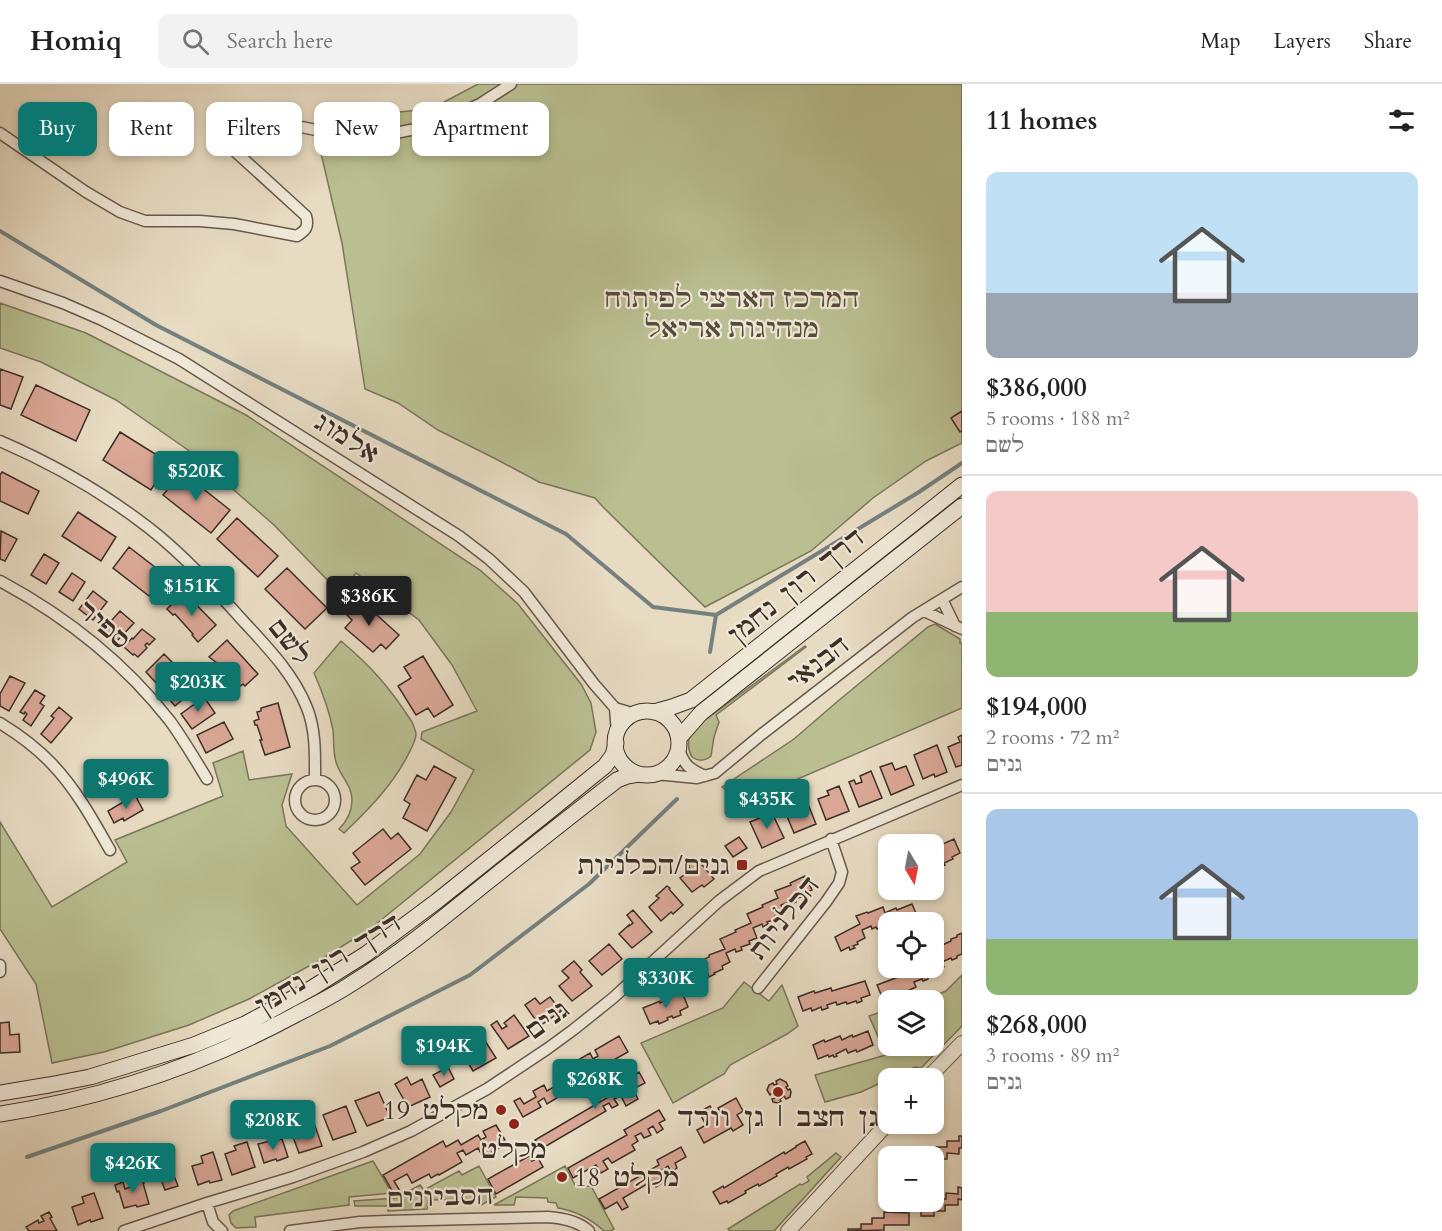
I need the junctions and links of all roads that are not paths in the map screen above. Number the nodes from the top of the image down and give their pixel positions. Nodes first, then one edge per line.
1 (512, 84) edge
2 (0, 133) edge
3 (0, 280) edge
4 (0, 441) edge
5 (962, 485) edge
6 (962, 506) edge
7 (0, 581) edge
8 (962, 587) edge
9 (942, 599) junction
10 (924, 611) junction
11 (958, 628) edge
12 (615, 708) junction
13 (654, 712) junction
14 (635, 714) junction
15 (0, 723) edge
16 (616, 738) junction
17 (679, 743) junction
18 (639, 774) junction
19 (656, 774) junction
20 (705, 776) junction
21 (207, 779) dead end
22 (315, 780) dead end
23 (962, 785) edge
24 (831, 839) junction
25 (110, 850) dead end
26 (0, 965) edge
27 (0, 972) edge
28 (758, 988) dead end
29 (962, 1042) edge
30 (937, 1068) edge
31 (0, 1093) edge
32 (0, 1114) edge
33 (878, 1134) edge
34 (207, 1203) junction
35 (124, 1231) edge
36 (222, 1231) edge
37 (290, 1231) edge
38 (589, 1231) edge
39 (788, 1231) edge

1 - 2 street
3 - 12 street, אלמוג
4 - 22 street, לשם
5 - 13 main road, דרך רון נחמן
6 - 17 main road, דרך רון נחמן
7 - 21 street, ספיר
8 - 9 street, הבנאי
9 - 10 street, הבנאי
9 - 11 street
10 - 11 street
10 - 20 street, הבנאי
12 - 14 street
12 - 16 street
13 - 14 main road
13 - 17 main road
14 - 16 main road
15 - 25 street
16 - 18 main road
16 - 31 main road, דרך רון נחמן
17 - 19 main road
17 - 20 street
18 - 19 main road
18 - 32 main road, דרך רון נחמן
19 - 20 street
23 - 24 street, גנים
24 - 28 street, הכלניות
24 - 34 street, גנים
26 - 27 street
29 - 30 street
33 - 39 street
34 - 35 street, גנים
34 - 36 street
37 - 38 street, הסביונים

